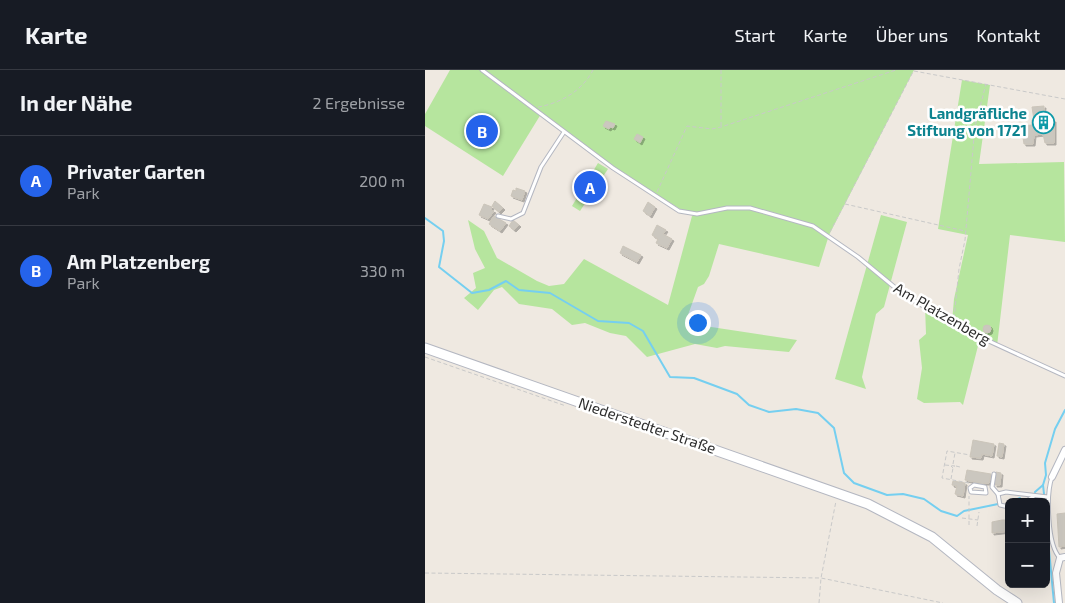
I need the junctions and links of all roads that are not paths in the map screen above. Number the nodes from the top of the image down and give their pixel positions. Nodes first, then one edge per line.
1 (482, 70) edge
2 (564, 132) junction
3 (498, 216) dead end
4 (425, 348) edge
5 (1065, 376) edge
6 (1065, 450) edge
7 (994, 474) dead end
8 (1052, 476) joint
9 (992, 487) junction
10 (986, 489) junction
11 (998, 494) junction
12 (1034, 496) junction
13 (1048, 497) junction
14 (1031, 498) edge
15 (1005, 506) edge
16 (1063, 557) edge
17 (1017, 603) edge
18 (1059, 603) edge

1 - 2 lane, Am Platzenberg
2 - 3 lane
2 - 5 lane, Am Platzenberg
4 - 17 main road, Niederstedter Straße
6 - 8 street
7 - 9 lane
8 - 13 lane
9 - 10 lane
9 - 11 lane
10 - 10 lane
11 - 12 lane
11 - 15 lane
12 - 13 lane
12 - 14 lane
13 - 16 lane
16 - 18 street

